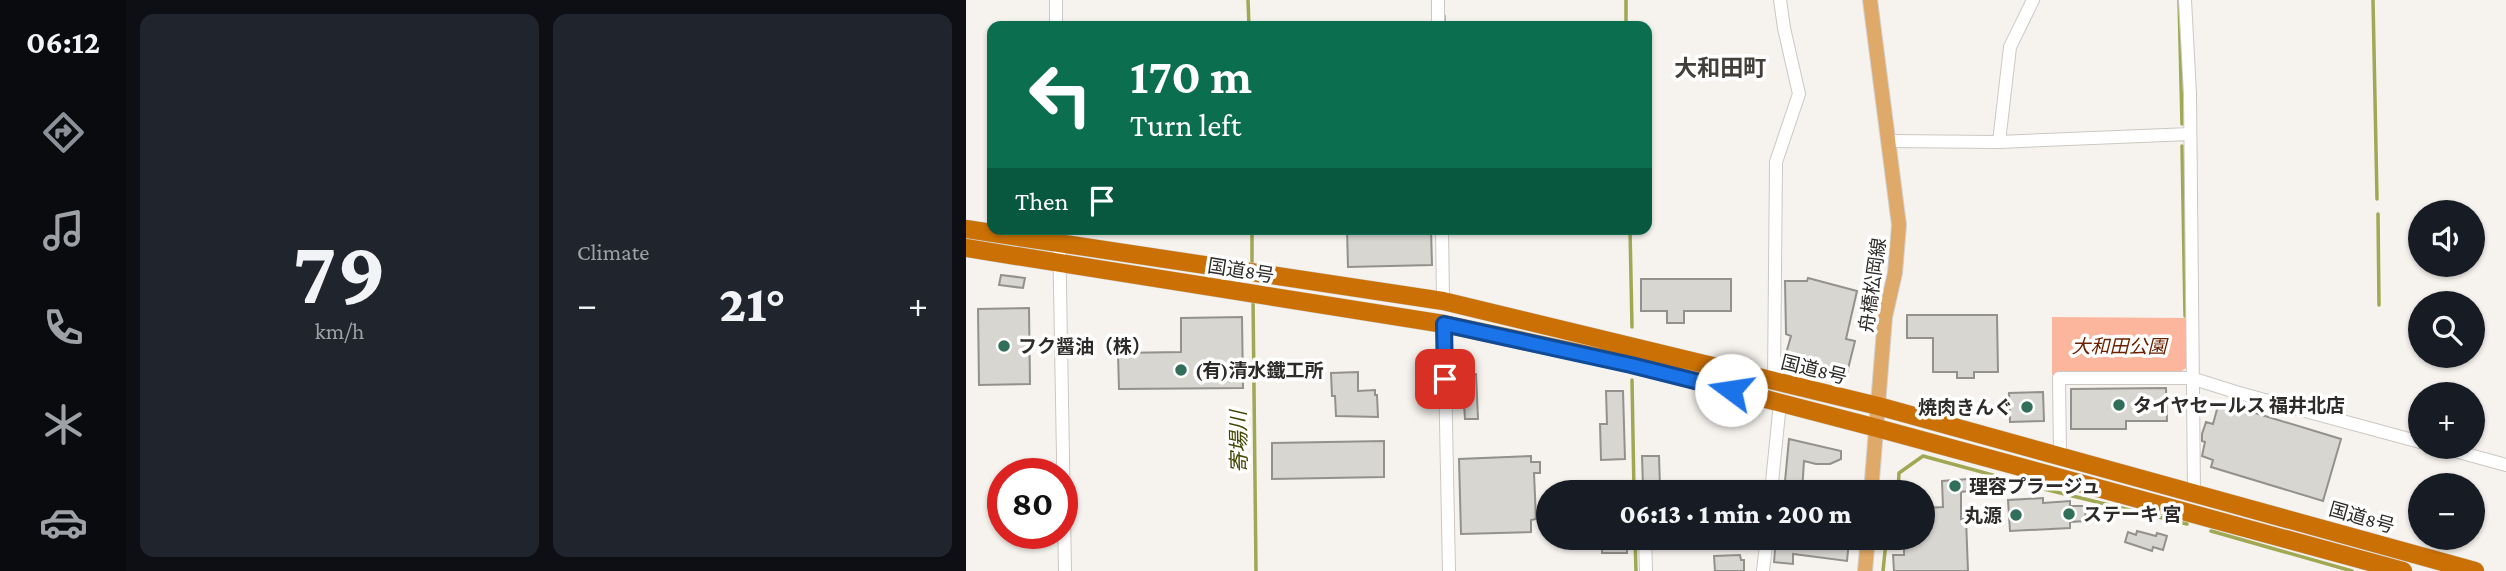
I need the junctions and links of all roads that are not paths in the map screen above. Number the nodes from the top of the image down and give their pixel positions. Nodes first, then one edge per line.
1 (1056, 0) edge
2 (1438, 0) edge
3 (1780, 0) edge
4 (1870, 0) edge
5 (2033, 0) edge
6 (2185, 0) edge
7 (1056, 21) edge
8 (1438, 21) edge
9 (2190, 134) junction
10 (1889, 141) junction
11 (1998, 142) junction
12 (966, 229) edge
13 (987, 231) edge
14 (1442, 235) edge
15 (1059, 236) edge
16 (966, 248) edge
17 (1059, 261) junction
18 (1443, 301) junction
19 (1444, 324) junction
20 (2191, 378) junction
21 (1774, 381) junction
22 (1780, 403) junction
23 (1878, 406) junction
24 (1877, 428) junction
25 (2408, 439) edge
26 (2060, 456) junction
27 (2484, 459) edge
28 (2506, 465) edge
29 (1772, 480) edge
30 (1872, 480) edge
31 (2194, 492) junction
32 (1645, 550) edge
33 (1765, 550) edge
34 (1867, 550) edge
35 (1065, 571) edge
36 (1449, 571) edge
37 (1646, 571) edge
38 (1763, 571) edge
39 (1865, 571) edge
40 (2403, 571) edge
41 (2475, 571) edge

1 - 7 street
2 - 8 street
3 - 21 street
4 - 10 main road, 舟橋松岡線
5 - 11 street
6 - 9 street
9 - 11 street
9 - 20 street
10 - 11 street
10 - 23 main road, 舟橋松岡線
12 - 13 highway, 国道8号
14 - 18 street
15 - 17 street
15 - 18 highway, 国道8号
16 - 17 highway, 国道8号
17 - 19 highway, 国道8号
17 - 35 street
18 - 21 highway, 国道8号
19 - 22 highway, 国道8号
19 - 36 street
20 - 25 street
20 - 26 street
20 - 31 street
21 - 23 highway, 国道8号
22 - 24 highway, 国道8号
22 - 29 street
23 - 24 main road, 舟橋松岡線
23 - 26 highway, 国道8号
24 - 30 main road, 舟橋松岡線
24 - 40 highway, 国道8号
26 - 31 highway, 国道8号
27 - 28 street
31 - 41 highway, 国道8号
32 - 37 street
33 - 38 street
34 - 39 main road

